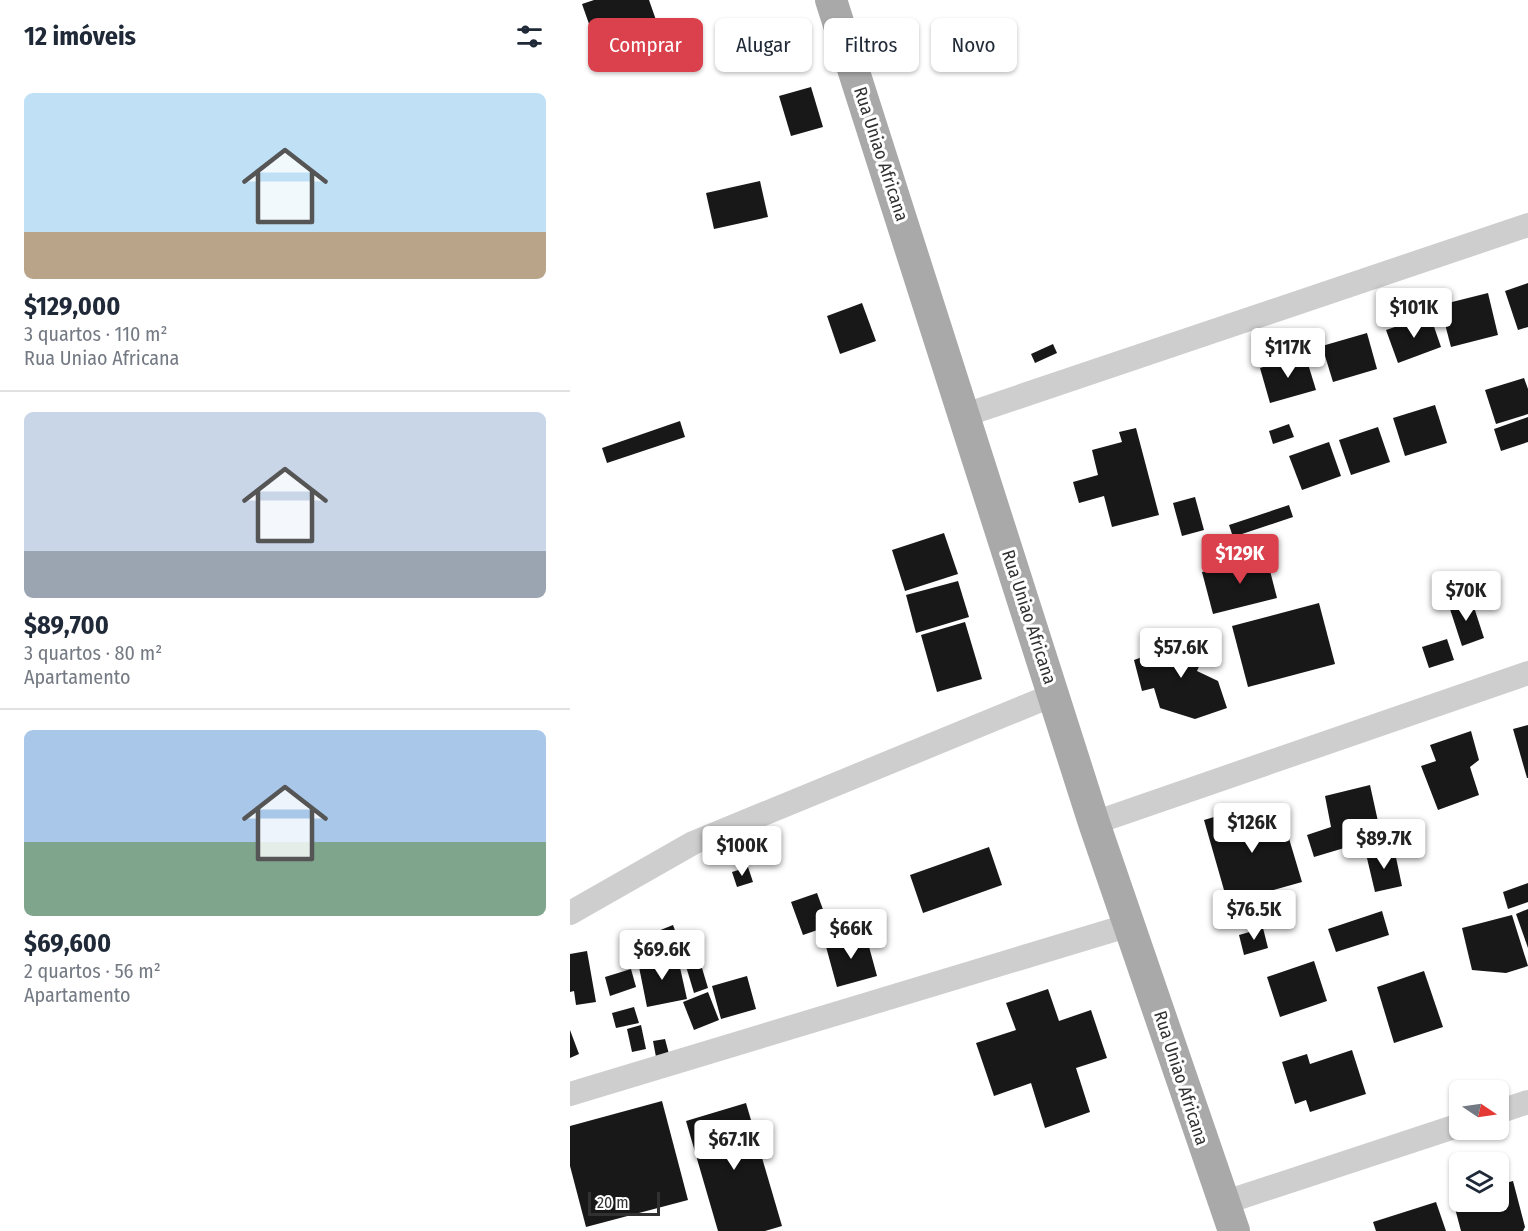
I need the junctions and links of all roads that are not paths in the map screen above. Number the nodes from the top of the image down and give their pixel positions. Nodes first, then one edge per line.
1 (831, 0) edge
2 (1528, 225) edge
3 (965, 416) junction
4 (1528, 673) edge
5 (1053, 695) junction
6 (1094, 823) junction
7 (570, 913) edge
8 (1130, 925) junction
9 (570, 1094) edge
10 (1528, 1102) edge
11 (1509, 1108) edge
12 (1449, 1129) edge
13 (1228, 1217) edge

1 - 3 main road, Rua Uniao Africana
2 - 3 street
3 - 5 main road, Rua Uniao Africana
4 - 6 street
5 - 6 main road, Rua Uniao Africana
5 - 7 street
6 - 8 main road, Rua Uniao Africana
8 - 9 street
8 - 13 main road, Rua Uniao Africana
10 - 11 street
12 - 13 street

